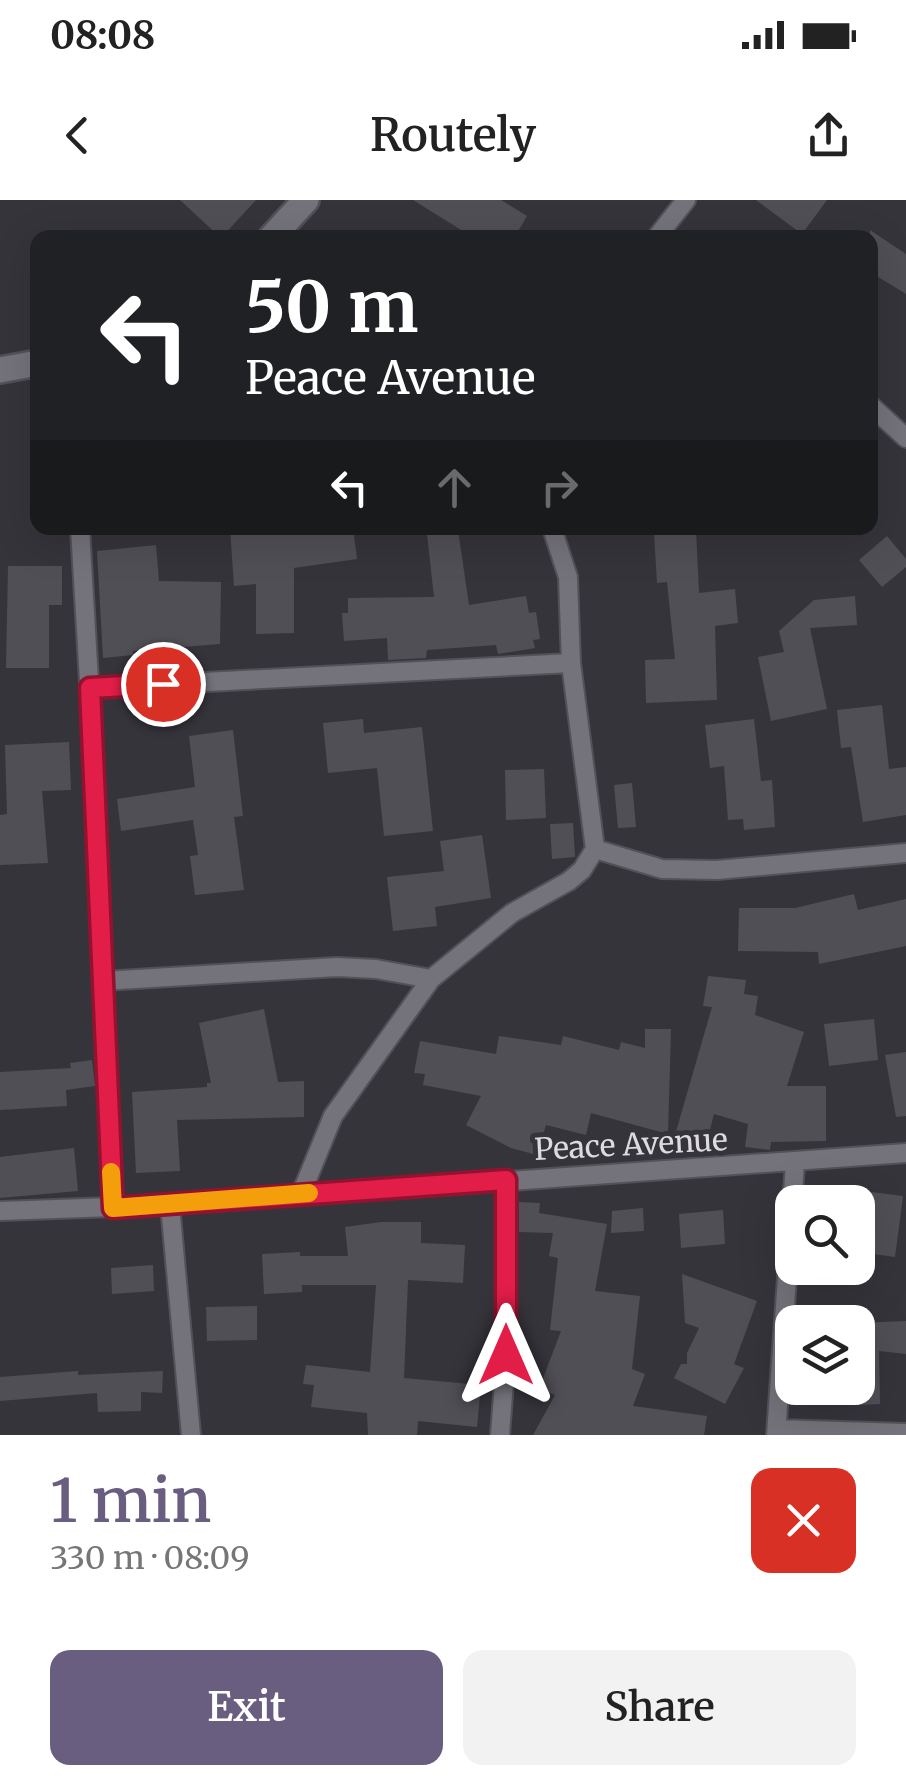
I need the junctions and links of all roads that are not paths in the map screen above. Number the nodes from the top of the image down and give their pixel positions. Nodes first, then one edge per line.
1 (306, 200) edge
2 (686, 200) edge
3 (278, 230) edge
4 (667, 230) edge
5 (30, 364) edge
6 (0, 370) edge
7 (878, 412) edge
8 (903, 429) edge
9 (80, 535) edge
10 (554, 535) edge
11 (570, 662) junction
12 (90, 688) junction
13 (595, 849) junction
14 (906, 853) edge
15 (432, 979) junction
16 (103, 981) junction
17 (906, 1152) edge
18 (794, 1162) junction
19 (506, 1180) junction
20 (301, 1194) junction
21 (170, 1205) junction
22 (113, 1208) junction
23 (0, 1211) edge
24 (777, 1432) edge
25 (906, 1433) edge
26 (191, 1435) edge
27 (500, 1435) edge

1 - 3 street
2 - 4 street
5 - 6 street
7 - 8 street
9 - 12 street
10 - 11 street
11 - 12 street
11 - 13 street
12 - 16 street
13 - 14 street
13 - 15 street
15 - 16 street
15 - 20 street
16 - 22 street
17 - 18 street, Peace Avenue
18 - 19 street, Peace Avenue
18 - 24 street
19 - 20 street, Peace Avenue
19 - 27 street
20 - 21 street, Peace Avenue
21 - 22 street, Peace Avenue
21 - 26 street
22 - 23 street, Peace Avenue
24 - 25 street

